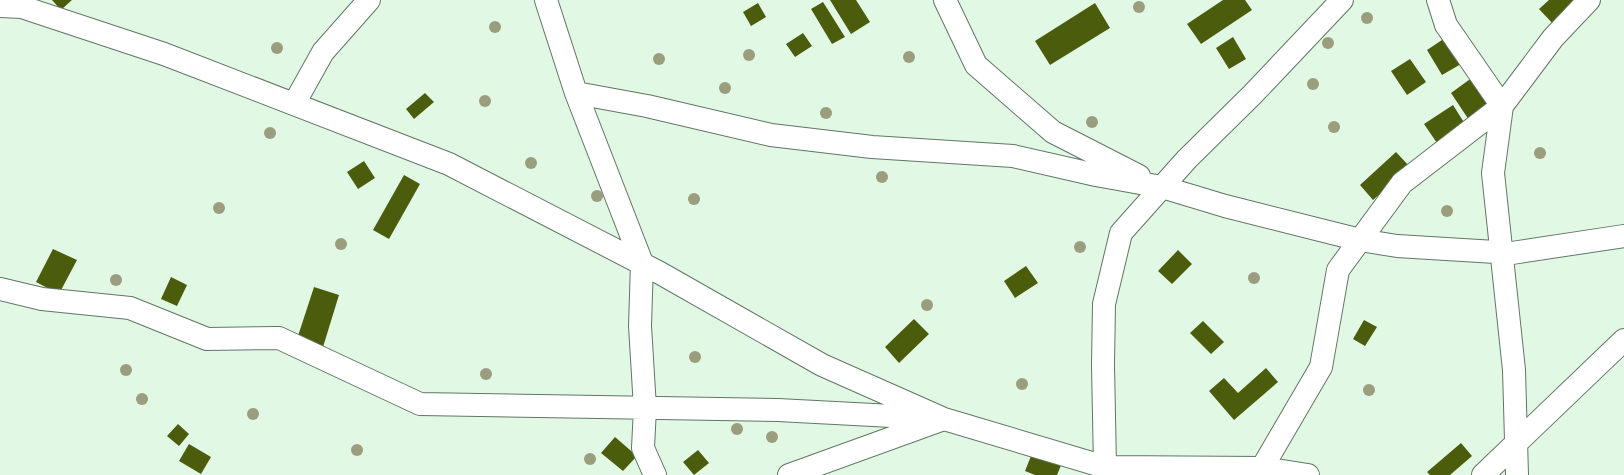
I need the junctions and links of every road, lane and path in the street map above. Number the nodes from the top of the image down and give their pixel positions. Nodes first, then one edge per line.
1 (369, 0) edge
2 (546, 0) edge
3 (946, 0) edge
4 (1342, 0) edge
5 (1438, 0) edge
6 (1589, 0) edge
7 (0, 6) edge
8 (576, 94) junction
9 (294, 104) junction
10 (1502, 106) junction
11 (1162, 187) junction
12 (1624, 236) edge
13 (1360, 240) junction
14 (1501, 252) junction
15 (642, 263) junction
16 (0, 289) edge
17 (1624, 340) edge
18 (645, 408) junction
19 (944, 419) junction
20 (1516, 444) junction
21 (1262, 468) junction
22 (1109, 471) edge
23 (655, 475) edge
24 (789, 475) edge
25 (1308, 475) edge
26 (1483, 475) edge
27 (1517, 475) edge

1 - 9 street
2 - 8 street
3 - 11 street
4 - 11 street
5 - 10 street
6 - 10 street
7 - 9 street
8 - 11 street
8 - 15 street
9 - 15 street
10 - 13 street
10 - 14 street
11 - 13 street
11 - 22 street
12 - 14 street
13 - 14 street
13 - 21 street
14 - 20 street
15 - 18 street
15 - 19 street
16 - 18 street
17 - 20 street
18 - 19 street
18 - 23 street
19 - 22 street
19 - 24 street
20 - 26 street
20 - 27 street
21 - 22 street
21 - 25 street

